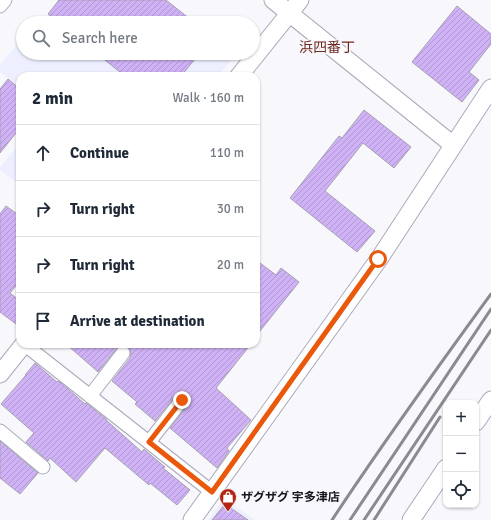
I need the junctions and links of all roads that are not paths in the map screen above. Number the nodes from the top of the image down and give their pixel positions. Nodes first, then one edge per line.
1 (5, 0) edge
2 (273, 0) edge
3 (300, 0) edge
4 (0, 6) edge
5 (290, 13) junction
6 (260, 50) edge
7 (252, 60) edge
8 (242, 72) edge
9 (491, 88) edge
10 (453, 145) junction
11 (21, 348) edge
12 (29, 348) edge
13 (124, 353) dead end
14 (0, 374) edge
15 (90, 396) junction
16 (182, 400) dead end
17 (491, 400) edge
18 (479, 418) edge
19 (0, 431) edge
20 (149, 442) junction
21 (43, 467) dead end
22 (443, 472) edge
23 (212, 492) junction
24 (192, 520) edge
25 (411, 520) edge

1 - 4 street
2 - 5 street
3 - 5 street
5 - 6 street
5 - 10 street
7 - 8 street
9 - 10 street
10 - 23 street
11 - 14 street
12 - 15 street
13 - 15 street
15 - 20 street
16 - 20 street
17 - 18 street
19 - 21 street
20 - 23 street
22 - 25 street
23 - 24 street

